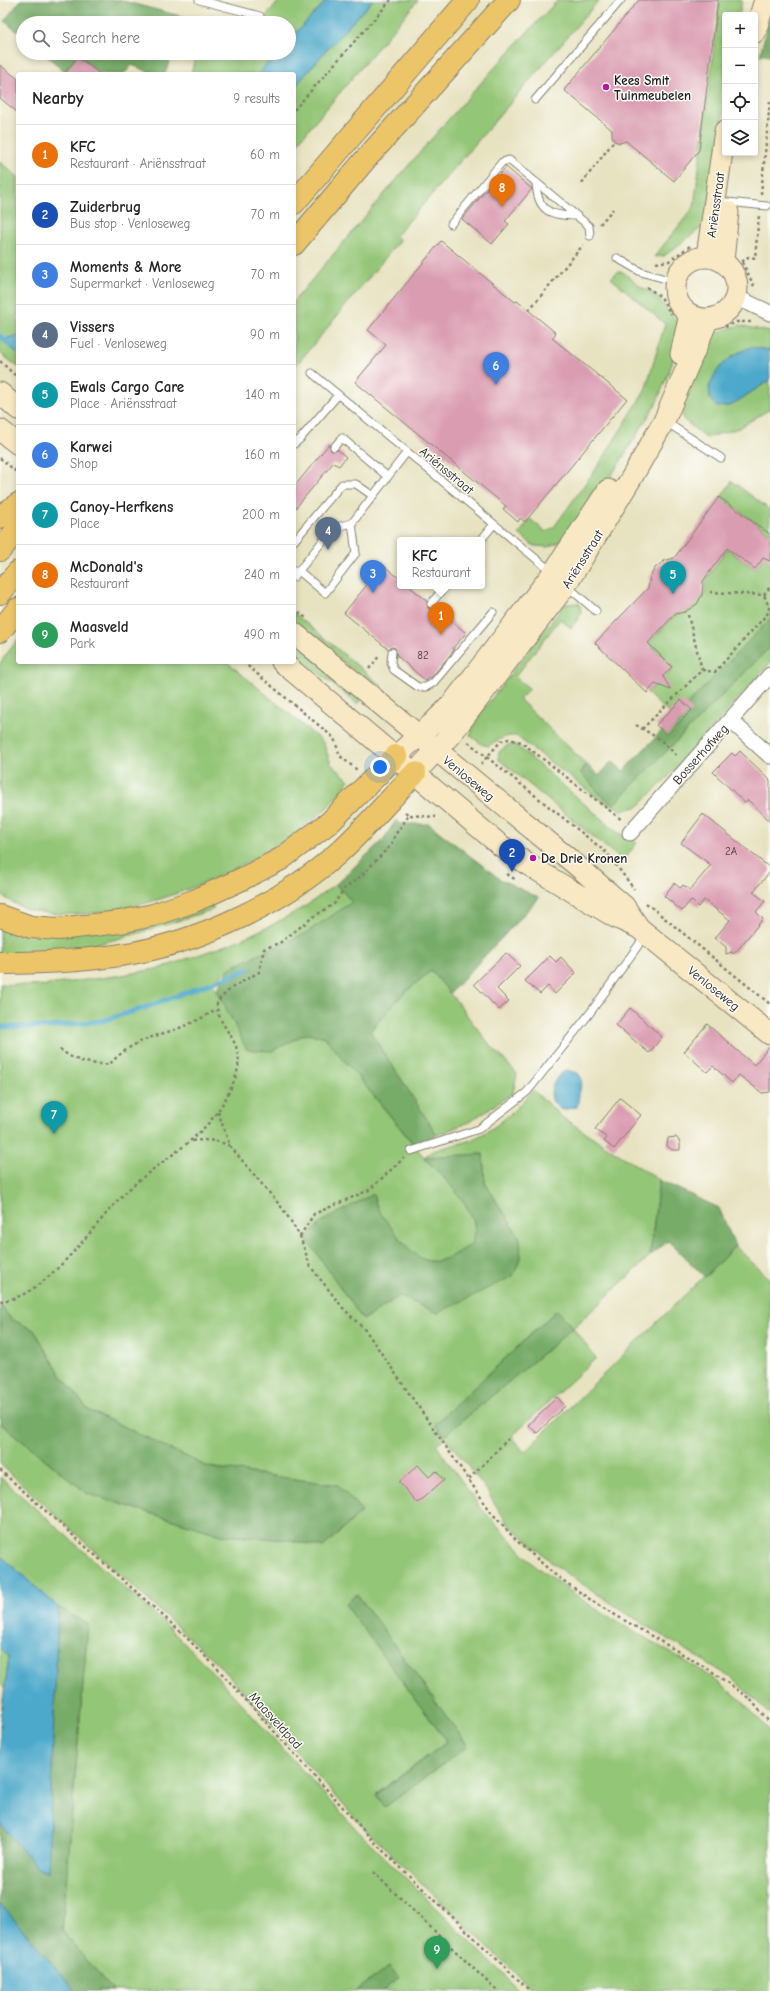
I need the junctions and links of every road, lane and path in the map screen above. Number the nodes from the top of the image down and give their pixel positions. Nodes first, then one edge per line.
1 (199, 0) edge
2 (391, 0) edge
3 (468, 0) edge
4 (509, 0) edge
5 (620, 0) edge
6 (752, 0) edge
7 (765, 0) edge
8 (749, 12) edge
9 (260, 16) dead end
10 (758, 22) edge
11 (534, 100) dead end
12 (770, 102) edge
13 (296, 108) edge
14 (614, 141) dead end
15 (724, 156) edge
16 (733, 156) edge
17 (536, 182) junction
18 (582, 183) dead end
19 (296, 201) edge
20 (722, 201) junction
21 (763, 206) junction
22 (613, 209) dead end
23 (577, 216) junction
24 (451, 224) dead end
25 (590, 236) junction
26 (296, 242) edge
27 (617, 258) dead end
28 (724, 260) junction
29 (676, 282) junction
30 (736, 297) junction
31 (529, 310) dead end
32 (770, 314) edge
33 (699, 317) junction
34 (0, 361) edge
35 (312, 373) dead end
36 (16, 376) edge
37 (0, 393) edge
38 (338, 395) junction
39 (16, 407) edge
40 (659, 418) junction
41 (0, 430) edge
42 (16, 442) edge
43 (296, 442) edge
44 (334, 447) dead end
45 (407, 452) junction
46 (0, 458) edge
47 (722, 458) dead end
48 (16, 471) edge
49 (388, 477) junction
50 (373, 496) junction
51 (11, 519) edge
52 (352, 523) junction
53 (494, 524) junction
54 (483, 537) edge
55 (296, 539) edge
56 (0, 550) edge
57 (296, 573) edge
58 (16, 574) edge
59 (560, 579) junction
60 (770, 587) edge
61 (443, 589) edge
62 (710, 592) dead end
63 (0, 593) edge
64 (764, 596) junction
65 (431, 604) dead end
66 (296, 610) edge
67 (16, 611) edge
68 (596, 611) dead end
69 (493, 612) dead end
70 (688, 615) dead end
71 (311, 622) dead end
72 (0, 631) edge
73 (296, 635) edge
74 (392, 652) dead end
75 (382, 653) dead end
76 (284, 664) edge
77 (363, 664) dead end
78 (369, 669) junction
79 (702, 670) junction
80 (373, 672) dead end
81 (770, 675) edge
82 (459, 710) junction
83 (730, 720) junction
84 (636, 726) dead end
85 (642, 730) junction
86 (452, 733) junction
87 (419, 736) junction
88 (436, 750) junction
89 (396, 756) junction
90 (488, 756) junction
91 (770, 756) edge
92 (689, 767) junction
93 (415, 773) junction
94 (409, 815) dead end
95 (632, 831) joint
96 (635, 890) dead end
97 (644, 902) dead end
98 (0, 916) edge
99 (643, 931) junction
100 (0, 963) edge
101 (770, 1004) edge
102 (216, 1010) junction
103 (770, 1034) edge
104 (60, 1049) dead end
105 (218, 1112) junction
106 (191, 1141) junction
107 (230, 1146) junction
108 (411, 1151) joint
109 (300, 1236) junction
110 (0, 1301) edge
111 (508, 1439) dead end
112 (0, 1470) edge
113 (469, 1479) junction
114 (770, 1722) edge
115 (373, 1872) dead end
116 (497, 1991) edge
117 (530, 1991) edge

1 - 9 lane
2 - 13 path
3 - 19 highway
4 - 26 highway
5 - 11 lane
6 - 8 main road
7 - 10 main road
12 - 21 path
14 - 18 path
15 - 20 main road, Ariënsstraat
16 - 20 main road, Ariënsstraat
17 - 23 lane
17 - 23 lane
17 - 24 lane
20 - 21 lane
20 - 28 main road, Ariënsstraat
21 - 28 path
22 - 25 path
23 - 25 lane
25 - 31 path
27 - 29 lane
28 - 29 main road
28 - 30 main road
29 - 33 main road
30 - 32 street
30 - 33 main road
33 - 40 main road, Ariënsstraat
34 - 36 path
35 - 38 lane, Ariénsstraat
37 - 39 main road
38 - 43 lane
38 - 45 lane, Ariénsstraat
40 - 47 lane
40 - 59 main road, Ariënsstraat
41 - 42 main road
44 - 49 lane
45 - 49 lane
45 - 53 lane, Ariénsstraat
46 - 48 path
49 - 50 lane
50 - 52 lane
50 - 55 lane
51 - 56 highway
52 - 57 lane
52 - 57 lane
53 - 54 lane
53 - 59 lane, Ariénsstraat
58 - 63 highway
59 - 68 lane, Ariénsstraat
59 - 82 main road, Ariënsstraat
60 - 64 path
61 - 65 lane
62 - 64 path
64 - 79 path
66 - 71 path
67 - 72 highway
69 - 74 lane
70 - 79 path
73 - 87 main road, Venloseweg
75 - 78 path
76 - 89 main road, Venloseweg
77 - 78 path
78 - 80 path
79 - 85 path
81 - 83 street, Bosserhofweg
82 - 86 main road, Ariënsstraat
82 - 87 main road, Ariënsstraat
83 - 91 street
83 - 92 street, Bosserhofweg
84 - 85 path
85 - 92 path
86 - 88 main road, Ariënsstraat
86 - 90 path, Venloseweg
87 - 88 main road, Venloseweg
87 - 89 main road, Ariënsstraat
88 - 93 main road, Ariënsstraat
88 - 99 main road, Venloseweg
89 - 93 main road, Venloseweg
89 - 98 highway
90 - 95 path
90 - 96 path, Venloseweg
92 - 95 street, Bosserhofweg
93 - 99 main road, Venloseweg
93 - 100 highway
94 - 102 path
97 - 101 path
99 - 103 main road, Venloseweg
99 - 108 lane
102 - 104 path
102 - 105 path
105 - 106 path
105 - 107 path
106 - 107 path
106 - 110 path
107 - 109 path
108 - 109 path
109 - 113 path
111 - 113 path
112 - 117 path, Maasveldpad
113 - 114 path
115 - 116 path

